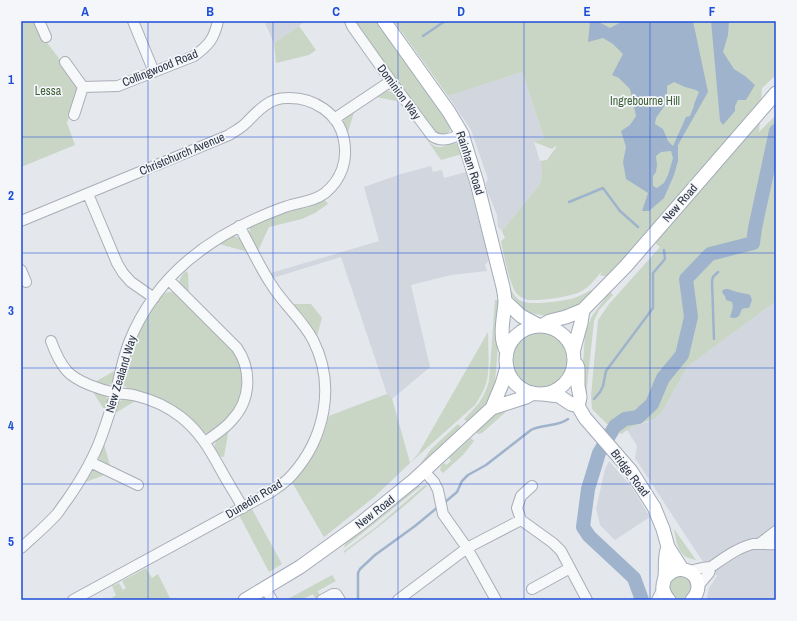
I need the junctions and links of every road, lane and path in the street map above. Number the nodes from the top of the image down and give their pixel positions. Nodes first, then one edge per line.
1 (40, 21) edge
2 (133, 21) edge
3 (218, 21) edge
4 (350, 21) edge
5 (384, 21) edge
6 (46, 37) dead end
7 (65, 62) dead end
8 (154, 72) junction
9 (391, 81) junction
10 (83, 87) junction
11 (776, 93) edge
12 (74, 115) dead end
13 (334, 119) junction
14 (462, 134) junction
15 (88, 194) junction
16 (21, 221) edge
17 (239, 226) junction
18 (21, 270) edge
19 (169, 280) junction
20 (26, 282) dead end
21 (154, 298) junction
22 (505, 301) junction
23 (583, 310) junction
24 (540, 325) junction
25 (51, 341) dead end
26 (507, 352) junction
27 (574, 355) junction
28 (507, 368) junction
29 (115, 393) junction
30 (538, 393) junction
31 (578, 406) junction
32 (492, 408) junction
33 (205, 442) junction
34 (90, 462) junction
35 (424, 471) junction
36 (138, 485) dead end
37 (532, 486) dead end
38 (243, 508) junction
39 (521, 520) junction
40 (776, 531) edge
41 (759, 544) junction
42 (776, 544) edge
43 (668, 547) junction
44 (21, 548) edge
45 (467, 548) junction
46 (710, 567) junction
47 (570, 568) junction
48 (686, 570) junction
49 (664, 583) junction
50 (265, 588) junction
51 (532, 589) dead end
52 (695, 596) edge
53 (74, 600) edge
54 (245, 600) edge
55 (272, 600) edge
56 (322, 600) edge
57 (340, 600) edge
58 (398, 600) edge
59 (496, 600) edge
60 (587, 600) edge
61 (657, 600) edge
62 (669, 600) edge

1 - 6 street
2 - 8 street
3 - 8 street, Collingwood Road
4 - 9 street, Dominion Way
5 - 14 main road, Rainham Road
7 - 10 street
8 - 10 street, Collingwood Road
9 - 13 street
9 - 14 street, Dominion Way
10 - 12 street
11 - 23 main road, New Road
13 - 15 street, Christchurch Avenue
13 - 17 street, New Zealand Way
14 - 22 main road, Rainham Road
15 - 16 street, Christchurch Avenue
15 - 21 street
17 - 19 street, New Zealand Way
17 - 38 street, Dunedin Road
18 - 20 street
19 - 21 street, New Zealand Way
19 - 33 street
21 - 29 street, New Zealand Way
22 - 24 main road
22 - 26 main road, Rainham Road
23 - 24 main road, New Road
23 - 27 main road
24 - 26 main road
24 - 27 main road
25 - 29 street
26 - 28 main road
27 - 30 main road
27 - 31 main road
28 - 30 main road
28 - 32 main road, New Road
29 - 33 street
29 - 34 street, New Zealand Way
30 - 31 main road
30 - 32 main road, New Road
31 - 43 main road, Bridge Road
32 - 35 main road, New Road
33 - 38 street
34 - 36 street
34 - 44 street, New Zealand Way
35 - 45 street
35 - 50 main road, New Road
37 - 39 street
38 - 53 street, Dunedin Road
39 - 45 street
39 - 47 street
40 - 41 street
41 - 42 street
41 - 46 street
43 - 48 main road, Bridge Road
43 - 49 main road, Bridge Road
45 - 58 street
45 - 59 street
46 - 48 street
46 - 52 street
47 - 51 street
47 - 60 street
48 - 49 main road
48 - 52 main road, Bridge Road
49 - 61 street
49 - 62 main road, Bridge Road
50 - 54 main road, New Road
50 - 55 street
56 - 57 street

